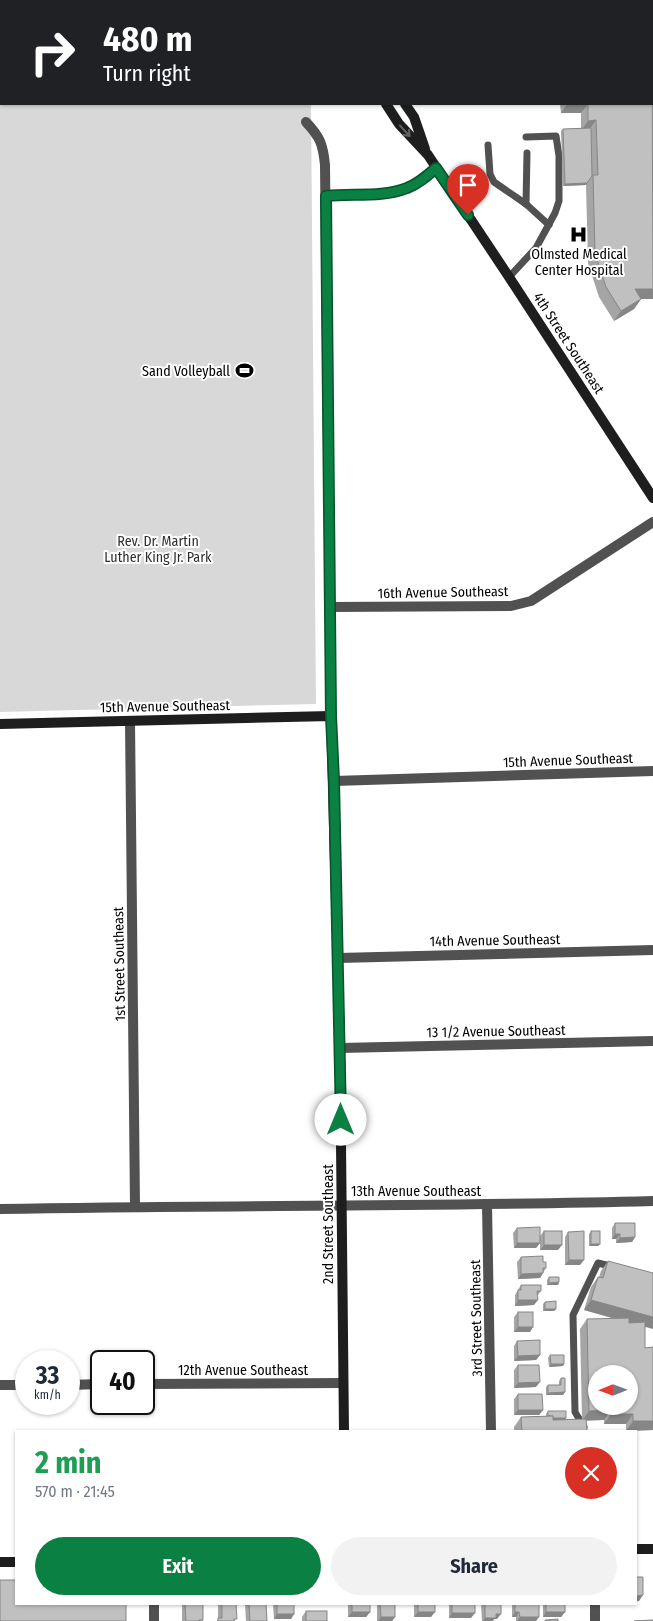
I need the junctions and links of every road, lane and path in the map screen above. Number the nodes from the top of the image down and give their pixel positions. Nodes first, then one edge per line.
1 (387, 105) edge
2 (407, 105) edge
3 (306, 122) dead end
4 (526, 137) dead end
5 (488, 145) dead end
6 (526, 153) dead end
7 (428, 155) junction
8 (436, 168) junction
9 (326, 196) junction
10 (526, 204) junction
11 (549, 225) junction
12 (509, 277) junction
13 (653, 498) edge
14 (653, 522) edge
15 (330, 607) junction
16 (331, 716) junction
17 (130, 721) junction
18 (0, 724) edge
19 (653, 771) edge
20 (334, 781) junction
21 (653, 950) edge
22 (338, 958) junction
23 (653, 1041) edge
24 (340, 1048) junction
25 (653, 1201) edge
26 (342, 1205) junction
27 (488, 1205) junction
28 (135, 1206) junction
29 (0, 1209) edge
30 (625, 1270) edge
31 (343, 1383) junction
32 (155, 1384) edge
33 (0, 1385) edge
34 (15, 1385) edge
35 (586, 1429) edge
36 (344, 1430) edge
37 (491, 1430) edge
38 (637, 1549) edge
39 (653, 1549) edge
40 (0, 1562) edge
41 (15, 1562) edge
42 (154, 1605) edge
43 (595, 1605) edge
44 (154, 1621) edge
45 (595, 1621) edge

1 -> 7 street, 4th Street Southeast
2 - 7 street, 4th Street Southeast
3 - 9 street, 2nd Street Southeast
4 - 11 lane
5 - 10 lane
6 - 10 lane
7 - 8 street, 4th Street Southeast
8 - 9 lane
8 - 12 street, 4th Street Southeast
9 - 15 street, 2nd Street Southeast
10 - 11 lane
11 - 12 lane
12 - 13 street, 4th Street Southeast
14 - 15 street, 16th Avenue Southeast
15 - 16 street, 2nd Street Southeast
16 - 17 street, 15th Avenue Southeast
16 - 20 street, 2nd Street Southeast
17 - 18 street, 15th Avenue Southeast
17 - 28 street, 1st Street Southeast
19 - 20 street, 15th Avenue Southeast
20 - 22 street, 2nd Street Southeast
21 - 22 street, 14th Avenue Southeast
22 - 24 street, 2nd Street Southeast
23 - 24 street, 13 1/2 Avenue Southeast
24 - 26 street, 2nd Street Southeast
25 - 27 street, 13th Avenue Southeast
26 - 27 street, 13th Avenue Southeast
26 - 28 street, 13th Avenue Southeast
26 - 31 street, 2nd Street Southeast
27 - 37 street, 3rd Street Southeast
28 - 29 street, 13th Avenue Southeast
30 - 35 lane
31 - 32 street, 12th Avenue Southeast
31 - 36 street, 2nd Street Southeast
33 - 34 street
38 - 39 street
40 - 41 street
42 - 44 street
43 - 45 street

